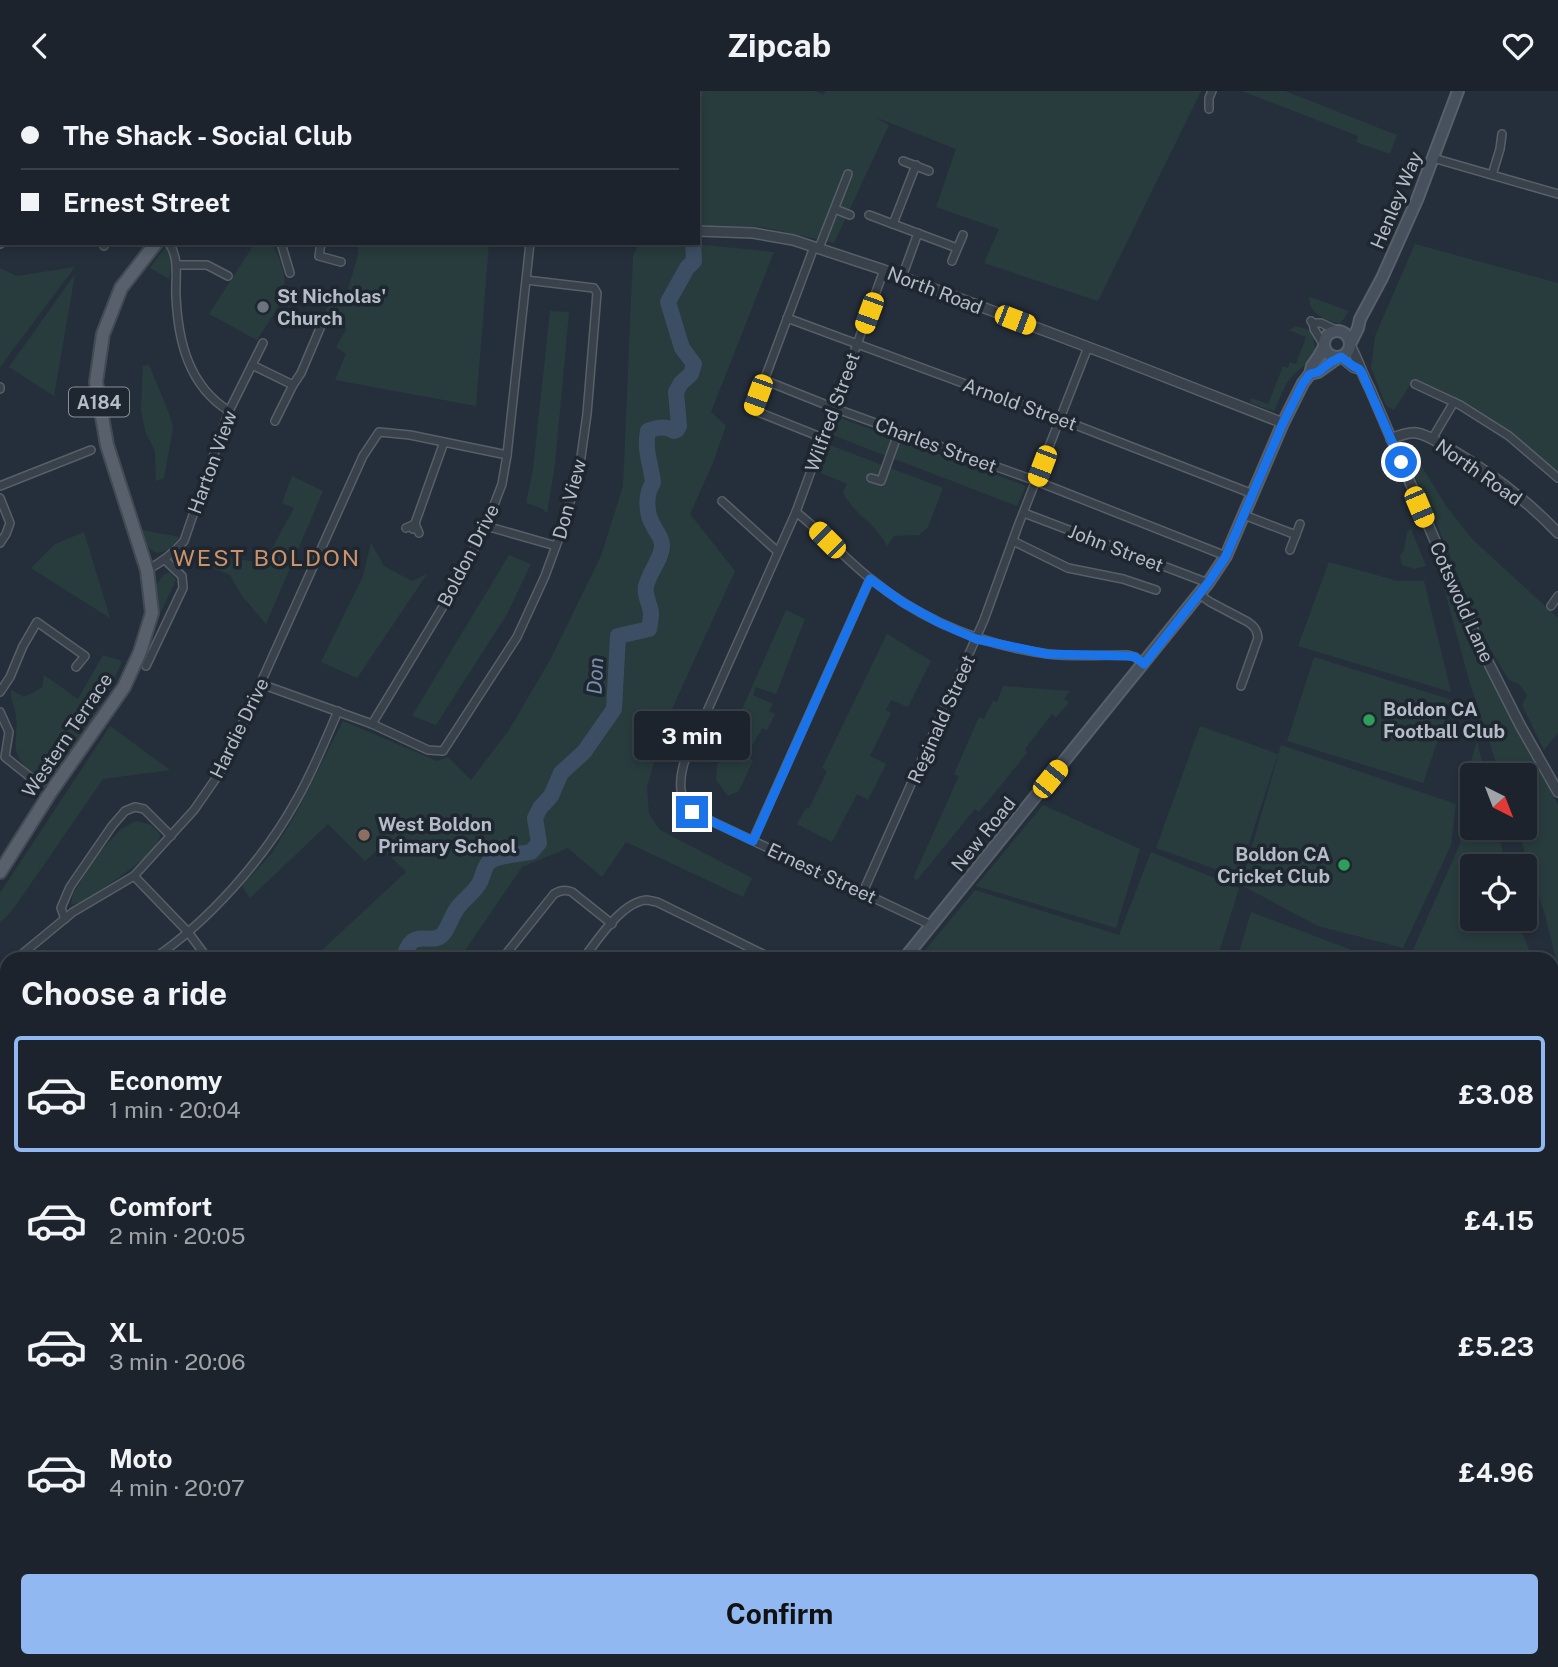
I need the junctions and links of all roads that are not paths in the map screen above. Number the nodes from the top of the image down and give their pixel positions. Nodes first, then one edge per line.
1 (1212, 91) edge
2 (1458, 91) edge
3 (1209, 109) dead end
4 (1502, 134) dead end
5 (1433, 158) junction
6 (903, 161) dead end
7 (916, 166) junction
8 (929, 171) dead end
9 (848, 174) dead end
10 (1492, 175) junction
11 (1558, 194) edge
12 (835, 209) junction
13 (850, 215) dead end
14 (869, 215) dead end
15 (893, 224) junction
16 (703, 231) edge
17 (918, 233) junction
18 (962, 235) dead end
19 (154, 245) edge
20 (170, 245) edge
21 (282, 245) edge
22 (321, 245) edge
23 (530, 245) edge
24 (817, 247) junction
25 (957, 248) junction
26 (953, 261) dead end
27 (341, 262) dead end
28 (177, 265) junction
29 (884, 270) junction
30 (290, 273) dead end
31 (228, 276) dead end
32 (902, 277) junction
33 (526, 280) junction
34 (787, 318) junction
35 (324, 319) dead end
36 (1360, 319) junction
37 (1339, 331) junction
38 (263, 343) dead end
39 (857, 344) junction
40 (1350, 344) junction
41 (1324, 346) junction
42 (1088, 347) junction
43 (1340, 357) junction
44 (253, 365) junction
45 (1359, 369) junction
46 (1310, 374) junction
47 (764, 380) junction
48 (1415, 384) dead end
49 (293, 385) junction
50 (1454, 402) junction
51 (834, 408) junction
52 (229, 411) junction
53 (1060, 419) junction
54 (275, 421) dead end
55 (1283, 423) junction
56 (899, 431) junction
57 (823, 438) junction
58 (1391, 439) junction
59 (1432, 439) junction
60 (444, 442) junction
61 (91, 450) dead end
62 (508, 455) junction
63 (871, 478) dead end
64 (1558, 478) edge
65 (881, 481) junction
66 (1036, 481) junction
67 (890, 485) dead end
68 (0, 486) edge
69 (1253, 494) junction
70 (0, 498) edge
71 (722, 501) dead end
72 (796, 512) junction
73 (1024, 513) junction
74 (1244, 515) junction
75 (1300, 524) dead end
76 (486, 526) junction
77 (413, 529) dead end
78 (1558, 533) edge
79 (1296, 535) junction
80 (1013, 541) junction
81 (0, 543) edge
82 (556, 547) junction
83 (1290, 550) dead end
84 (778, 552) junction
85 (1226, 556) junction
86 (165, 560) junction
87 (147, 570) junction
88 (870, 579) junction
89 (1208, 583) junction
90 (1156, 590) dead end
91 (1558, 596) edge
92 (1197, 597) junction
93 (1551, 607) dead end
94 (976, 639) junction
95 (1144, 664) junction
96 (146, 666) dead end
97 (76, 667) dead end
98 (261, 684) junction
99 (1241, 686) dead end
100 (0, 692) edge
101 (338, 711) junction
102 (0, 712) edge
103 (372, 724) junction
104 (3, 760) edge
105 (1558, 792) edge
106 (50, 793) junction
107 (681, 795) joint
108 (171, 836) junction
109 (753, 841) junction
110 (0, 872) edge
111 (134, 876) junction
112 (863, 892) junction
113 (65, 919) junction
114 (612, 924) junction
115 (931, 925) junction
116 (188, 932) junction
117 (25, 952) edge
118 (162, 952) edge
119 (203, 952) edge
120 (508, 952) edge
121 (589, 952) edge
122 (759, 952) edge
123 (910, 952) edge

1 - 3 street
2 - 5 main road, Henley Way
4 - 10 street
5 - 10 street
5 - 36 main road, Henley Way
6 - 7 street
7 - 8 street
7 - 15 street
9 - 12 street
10 - 11 street
12 - 13 street
12 - 24 street
14 - 15 street
15 - 17 street
16 - 24 street, North Road
17 - 25 street
17 - 32 street
18 - 25 street
19 - 87 main road, A184
20 - 28 street
21 - 30 street
22 - 27 street
23 - 33 street, Boldon Drive
24 - 29 street, North Road
24 - 34 street
25 - 26 street
28 - 31 street
28 - 52 street
29 - 32 street, North Road
29 - 39 street, Wilfred Street
32 - 42 street, North Road
33 - 62 street, Boldon Drive
33 - 82 street, Don View
34 - 39 street, Arnold Street
34 - 47 street
35 - 49 street
36 - 37 main road, Henley Way
36 - 40 main road, Henley Way
37 - 40 main road
37 - 41 main road
37 - 41 street
38 - 44 street, Harton View
39 - 51 street, Wilfred Street
39 - 53 street, Arnold Street
40 - 43 main road
40 - 45 street, Cotswold Lane
41 - 43 main road
41 - 46 main road, New Road
42 - 53 street, Reginald Street
42 - 55 street, North Road
43 - 45 street, Cotswold Lane
43 - 46 main road
44 - 49 street
44 - 52 street, Harton View
45 - 58 street, Cotswold Lane
46 - 55 main road, New Road
47 - 51 street, Charles Street
47 - 57 street
48 - 50 street
49 - 54 street
50 - 59 street
50 - 64 street
51 - 56 street, Charles Street
51 - 57 street, Wilfred Street
52 - 86 street, Harton View
53 - 66 street, Reginald Street
53 - 69 street, Arnold Street
55 - 69 main road, New Road
56 - 65 street
56 - 66 street, Charles Street
57 - 72 street, Wilfred Street
58 - 59 street, North Road
58 - 105 street, Cotswold Lane
59 - 78 street, North Road
60 - 62 street
60 - 77 street
60 - 98 street, Hardie Drive
61 - 68 street
62 - 76 street, Boldon Drive
63 - 65 street
65 - 67 street
66 - 73 street, Reginald Street
66 - 85 street, Charles Street
69 - 74 main road, New Road
70 - 81 street
71 - 84 street
72 - 84 street, Wilfred Street
72 - 88 street
73 - 80 street, Reginald Street
73 - 89 street, John Street
74 - 79 street
74 - 85 main road, New Road
75 - 79 street
76 - 82 street
76 - 103 street, Boldon Drive
79 - 83 street
80 - 90 street
80 - 94 street, Reginald Street
82 - 103 street, Don View
84 - 107 street, Wilfred Street
85 - 89 main road, New Road
86 - 87 street, Harton View
86 - 96 street
87 - 106 main road, Western Terrace / A184
88 - 94 street
88 - 109 street
89 - 92 main road, New Road
91 - 93 street
92 - 95 main road, New Road
92 - 99 street
94 - 95 street
94 - 112 street, Reginald Street
95 - 115 main road, New Road
97 - 100 street
98 - 101 street
98 - 108 street, Hardie Drive
101 - 103 street
101 - 116 street
102 - 104 street
104 - 106 street
106 - 110 main road, Western Terrace / A184
107 - 109 street, Ernest Street
108 - 111 street, Hardie Drive
108 - 113 street
109 - 112 street, Ernest Street
111 - 113 street, Hardie Drive
111 - 116 street
112 - 115 street, Ernest Street
113 - 117 street, Hardie Drive
114 - 120 street
114 - 121 street
114 - 122 street
115 - 123 main road, New Road
116 - 118 street
116 - 119 street

